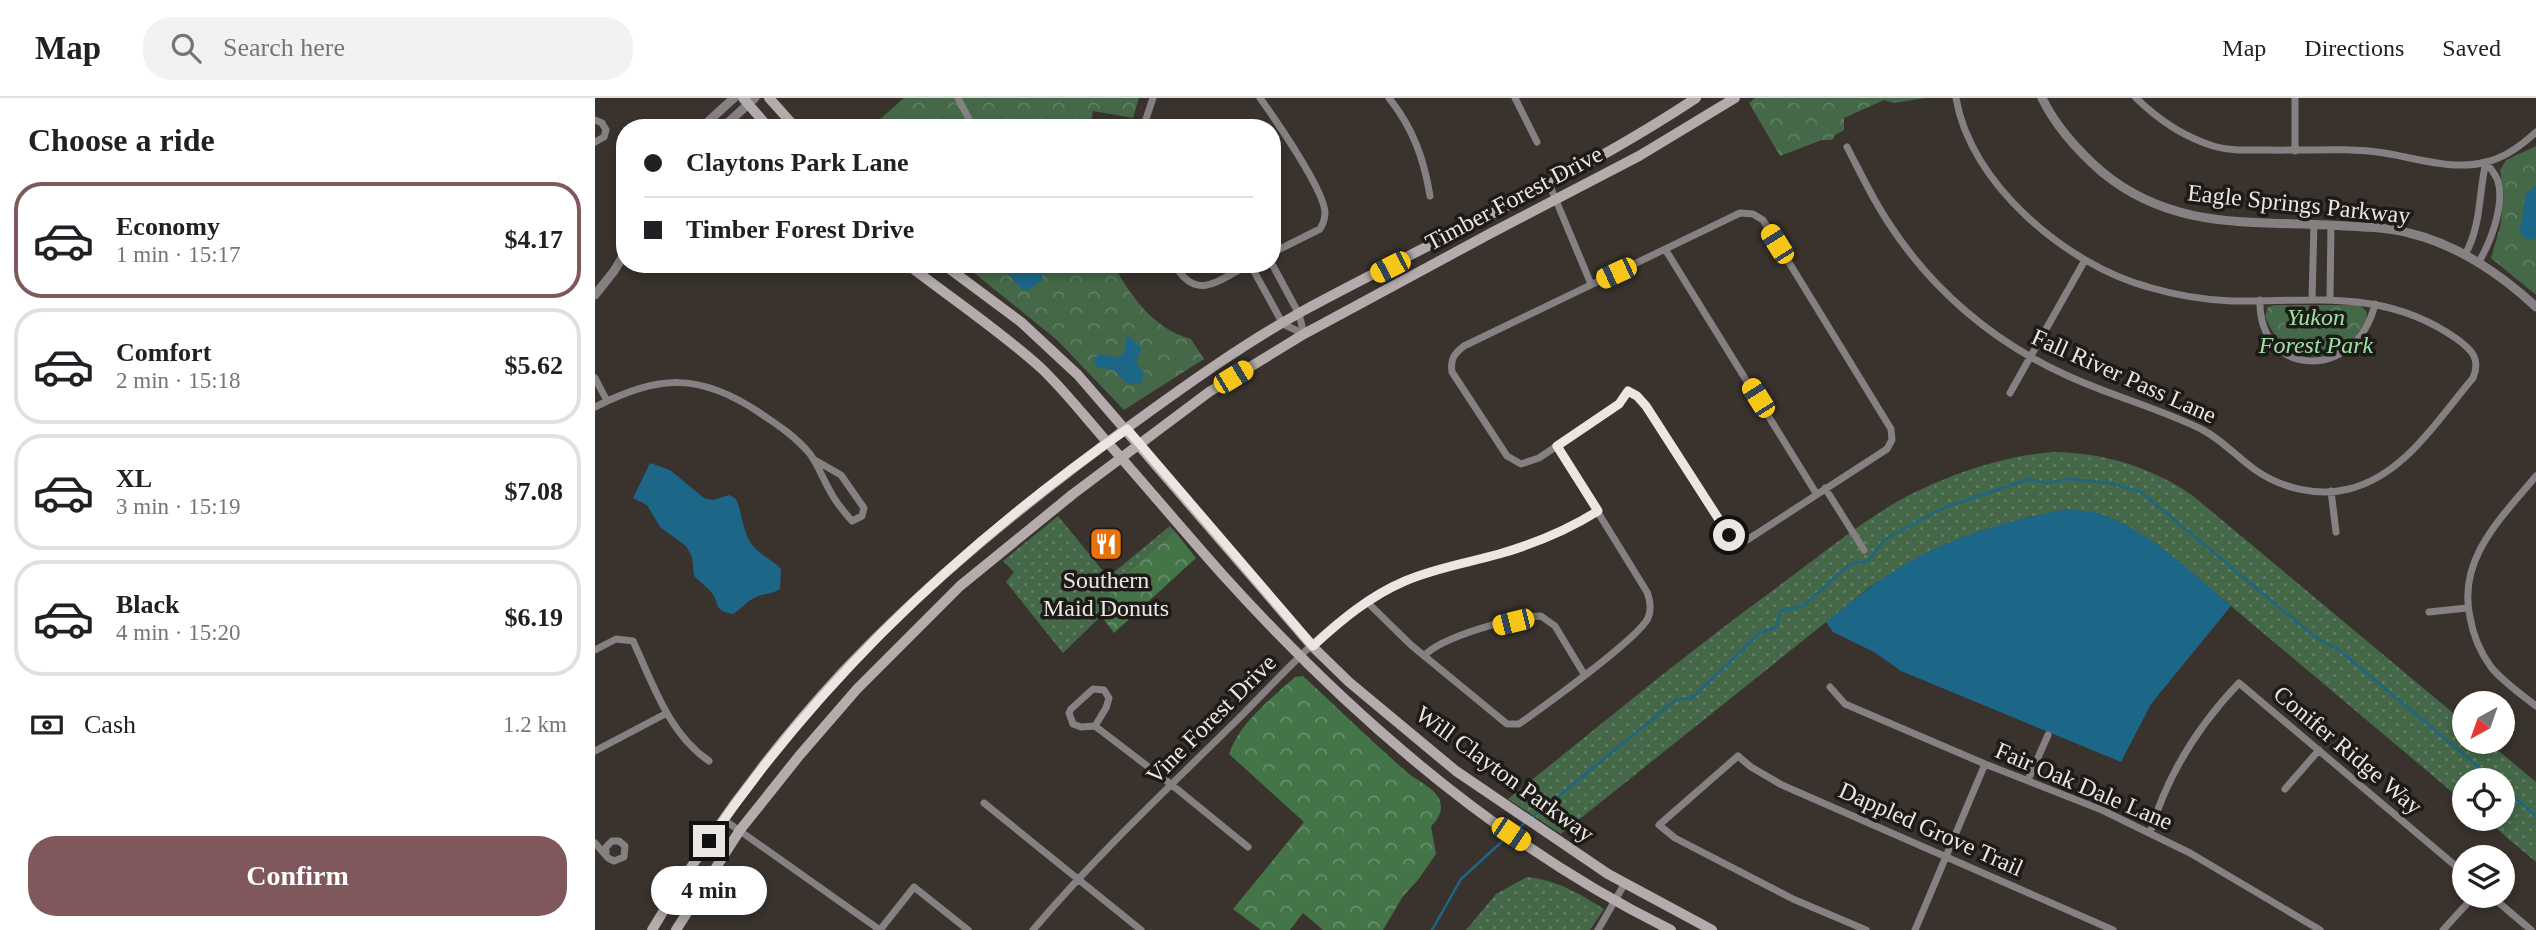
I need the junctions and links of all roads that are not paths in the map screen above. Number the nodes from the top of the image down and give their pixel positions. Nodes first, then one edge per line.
1 (734, 98) edge
2 (769, 98) edge
3 (958, 98) edge
4 (1153, 98) edge
5 (1260, 98) edge
6 (1389, 98) edge
7 (1515, 98) edge
8 (1696, 98) edge
9 (1735, 98) edge
10 (1956, 98) edge
11 (2042, 98) edge
12 (2136, 98) edge
13 (2295, 98) edge
14 (749, 100) edge
15 (711, 119) edge
16 (731, 119) edge
17 (763, 119) edge
18 (788, 119) edge
19 (969, 119) edge
20 (1146, 119) edge
21 (1275, 119) edge
22 (595, 120) edge
23 (1281, 128) edge
24 (2536, 132) edge
25 (595, 142) edge
26 (1537, 142) dead end
27 (1847, 147) dead end
28 (2295, 151) junction
29 (2486, 162) junction
30 (1550, 186) junction
31 (1430, 197) dead end
32 (1555, 200) junction
33 (2314, 224) junction
34 (2331, 225) junction
35 (1281, 248) edge
36 (1665, 249) junction
37 (2465, 256) junction
38 (2085, 260) junction
39 (2478, 263) junction
40 (616, 268) edge
41 (920, 273) edge
42 (955, 273) edge
43 (1180, 273) edge
44 (1231, 273) edge
45 (1255, 273) edge
46 (1277, 273) edge
47 (1591, 284) junction
48 (595, 295) edge
49 (2330, 298) junction
50 (2312, 299) junction
51 (2260, 300) junction
52 (2375, 304) junction
53 (2536, 307) edge
54 (1299, 314) junction
55 (1283, 324) junction
56 (1304, 334) junction
57 (2030, 358) junction
58 (595, 378) edge
59 (2010, 393) dead end
60 (607, 401) junction
61 (595, 407) edge
62 (1127, 429) junction
63 (1108, 442) junction
64 (1139, 444) junction
65 (1557, 446) junction
66 (1122, 458) junction
67 (813, 459) junction
68 (2536, 476) edge
69 (1825, 488) junction
70 (2332, 491) junction
71 (1817, 493) junction
72 (1598, 511) junction
73 (2336, 531) dead end
74 (1864, 550) dead end
75 (1367, 602) junction
76 (2467, 608) junction
77 (2429, 612) dead end
78 (1313, 646) junction
79 (595, 650) edge
80 (1424, 656) junction
81 (1300, 657) junction
82 (1584, 674) junction
83 (1830, 687) dead end
84 (2536, 706) edge
85 (667, 713) junction
86 (806, 714) junction
87 (1095, 726) junction
88 (823, 728) junction
89 (2048, 735) dead end
90 (2319, 750) junction
91 (595, 751) edge
92 (709, 761) dead end
93 (1985, 765) junction
94 (1453, 768) junction
95 (2028, 780) junction
96 (1441, 782) junction
97 (1172, 785) junction
98 (2285, 789) dead end
99 (984, 803) dead end
100 (723, 819) junction
101 (740, 830) junction
102 (2150, 833) junction
103 (595, 843) edge
104 (1248, 847) dead end
105 (606, 854) dead end
106 (1945, 857) junction
107 (2452, 863) edge
108 (1076, 879) junction
109 (1625, 883) junction
110 (1616, 900) junction
111 (2463, 908) edge
112 (2505, 908) edge
113 (652, 930) edge
114 (676, 930) edge
115 (880, 930) edge
116 (968, 930) edge
117 (1033, 930) edge
118 (1141, 930) edge
119 (1598, 930) edge
120 (1671, 930) edge
121 (1712, 930) edge
122 (1866, 930) edge
123 (1915, 930) edge
124 (2113, 930) edge
125 (2320, 930) edge
126 (2443, 930) edge
127 (2531, 930) edge

1 - 15 street
2 - 18 main road
3 - 19 street
4 - 20 street
5 - 21 street
6 - 31 street
7 - 26 street
8 - 30 main road, Timber Forest Drive
9 - 32 main road, Timber Forest Drive
10 - 38 street
11 - 33 street, Eagle Springs Parkway
12 - 28 street
13 - 28 street
14 - 16 street
14 - 17 main road
22 - 25 street
23 - 35 street
24 - 29 street
27 - 57 street, Fall River Pass Lane
28 - 29 street
29 - 37 street
29 - 39 street
30 - 32 street
30 - 54 main road, Timber Forest Drive
32 - 47 street
32 - 56 main road, Timber Forest Drive
33 - 34 street, Eagle Springs Parkway
33 - 50 street
34 - 37 street, Eagle Springs Parkway
34 - 49 street
36 - 47 street
36 - 69 street
36 - 71 street
37 - 39 street, Eagle Springs Parkway
38 - 51 street
38 - 57 street
39 - 53 street, Eagle Springs Parkway
40 - 48 street
41 - 63 main road, Will Clayton Parkway
42 - 62 main road, Will Clayton Parkway
43 - 44 street
45 - 55 street
46 - 54 street
47 - 65 street
49 - 50 street
49 - 52 street
50 - 51 street
51 - 52 street
52 - 70 street, Fall River Pass Lane
54 - 55 main road, Timber Forest Drive
54 - 56 street
55 - 56 street
55 - 62 main road, Timber Forest Drive
56 - 64 main road, Timber Forest Drive
57 - 59 street
57 - 70 street, Fall River Pass Lane
58 - 60 street
60 - 61 street
60 - 67 street
62 - 63 main road, Timber Forest Drive
62 - 64 main road, Will Clayton Parkway
63 - 66 main road, Will Clayton Parkway
63 - 86 main road, Timber Forest Drive
64 - 66 main road, Timber Forest Drive
64 - 78 main road, Will Clayton Parkway
65 - 71 street
65 - 72 street
66 - 81 main road, Will Clayton Parkway
66 - 88 main road, Timber Forest Drive
67 - 67 street
68 - 76 street
69 - 71 street
69 - 74 street
70 - 73 street
72 - 75 street, Vine Forest Drive
72 - 82 street
75 - 78 street, Vine Forest Drive
75 - 80 street
76 - 77 street
76 - 84 street
78 - 81 street, Vine Forest Drive
78 - 94 main road, Will Clayton Parkway
79 - 85 street
80 - 82 street
80 - 82 street
81 - 96 main road, Will Clayton Parkway
81 - 97 street, Vine Forest Drive
83 - 93 street, Fair Oak Dale Lane
85 - 91 street
85 - 92 street
86 - 88 main road
86 - 100 main road, Timber Forest Drive
87 - 87 street
87 - 97 street
88 - 101 main road, Timber Forest Drive
89 - 95 street
90 - 98 street
90 - 102 street, Conifer Ridge Way
90 - 107 street, Conifer Ridge Way
93 - 95 street, Fair Oak Dale Lane
93 - 106 street
94 - 96 main road
94 - 109 main road, Will Clayton Parkway
95 - 102 street, Fair Oak Dale Lane
96 - 110 main road, Will Clayton Parkway
97 - 104 street
97 - 108 street, Vine Forest Drive
99 - 108 street
100 - 101 street
100 - 113 main road, Timber Forest Drive
101 - 114 main road, Timber Forest Drive
101 - 115 street
102 - 125 street, Fair Oak Dale Lane
103 - 105 street
106 - 122 street, Dappled Grove Trail
106 - 123 street
106 - 124 street, Dappled Grove Trail
108 - 117 street, Vine Forest Drive
108 - 118 street
109 - 110 street
109 - 121 main road, Will Clayton Parkway
110 - 119 street
110 - 120 main road, Will Clayton Parkway
111 - 126 street
112 - 127 street
115 - 116 street

